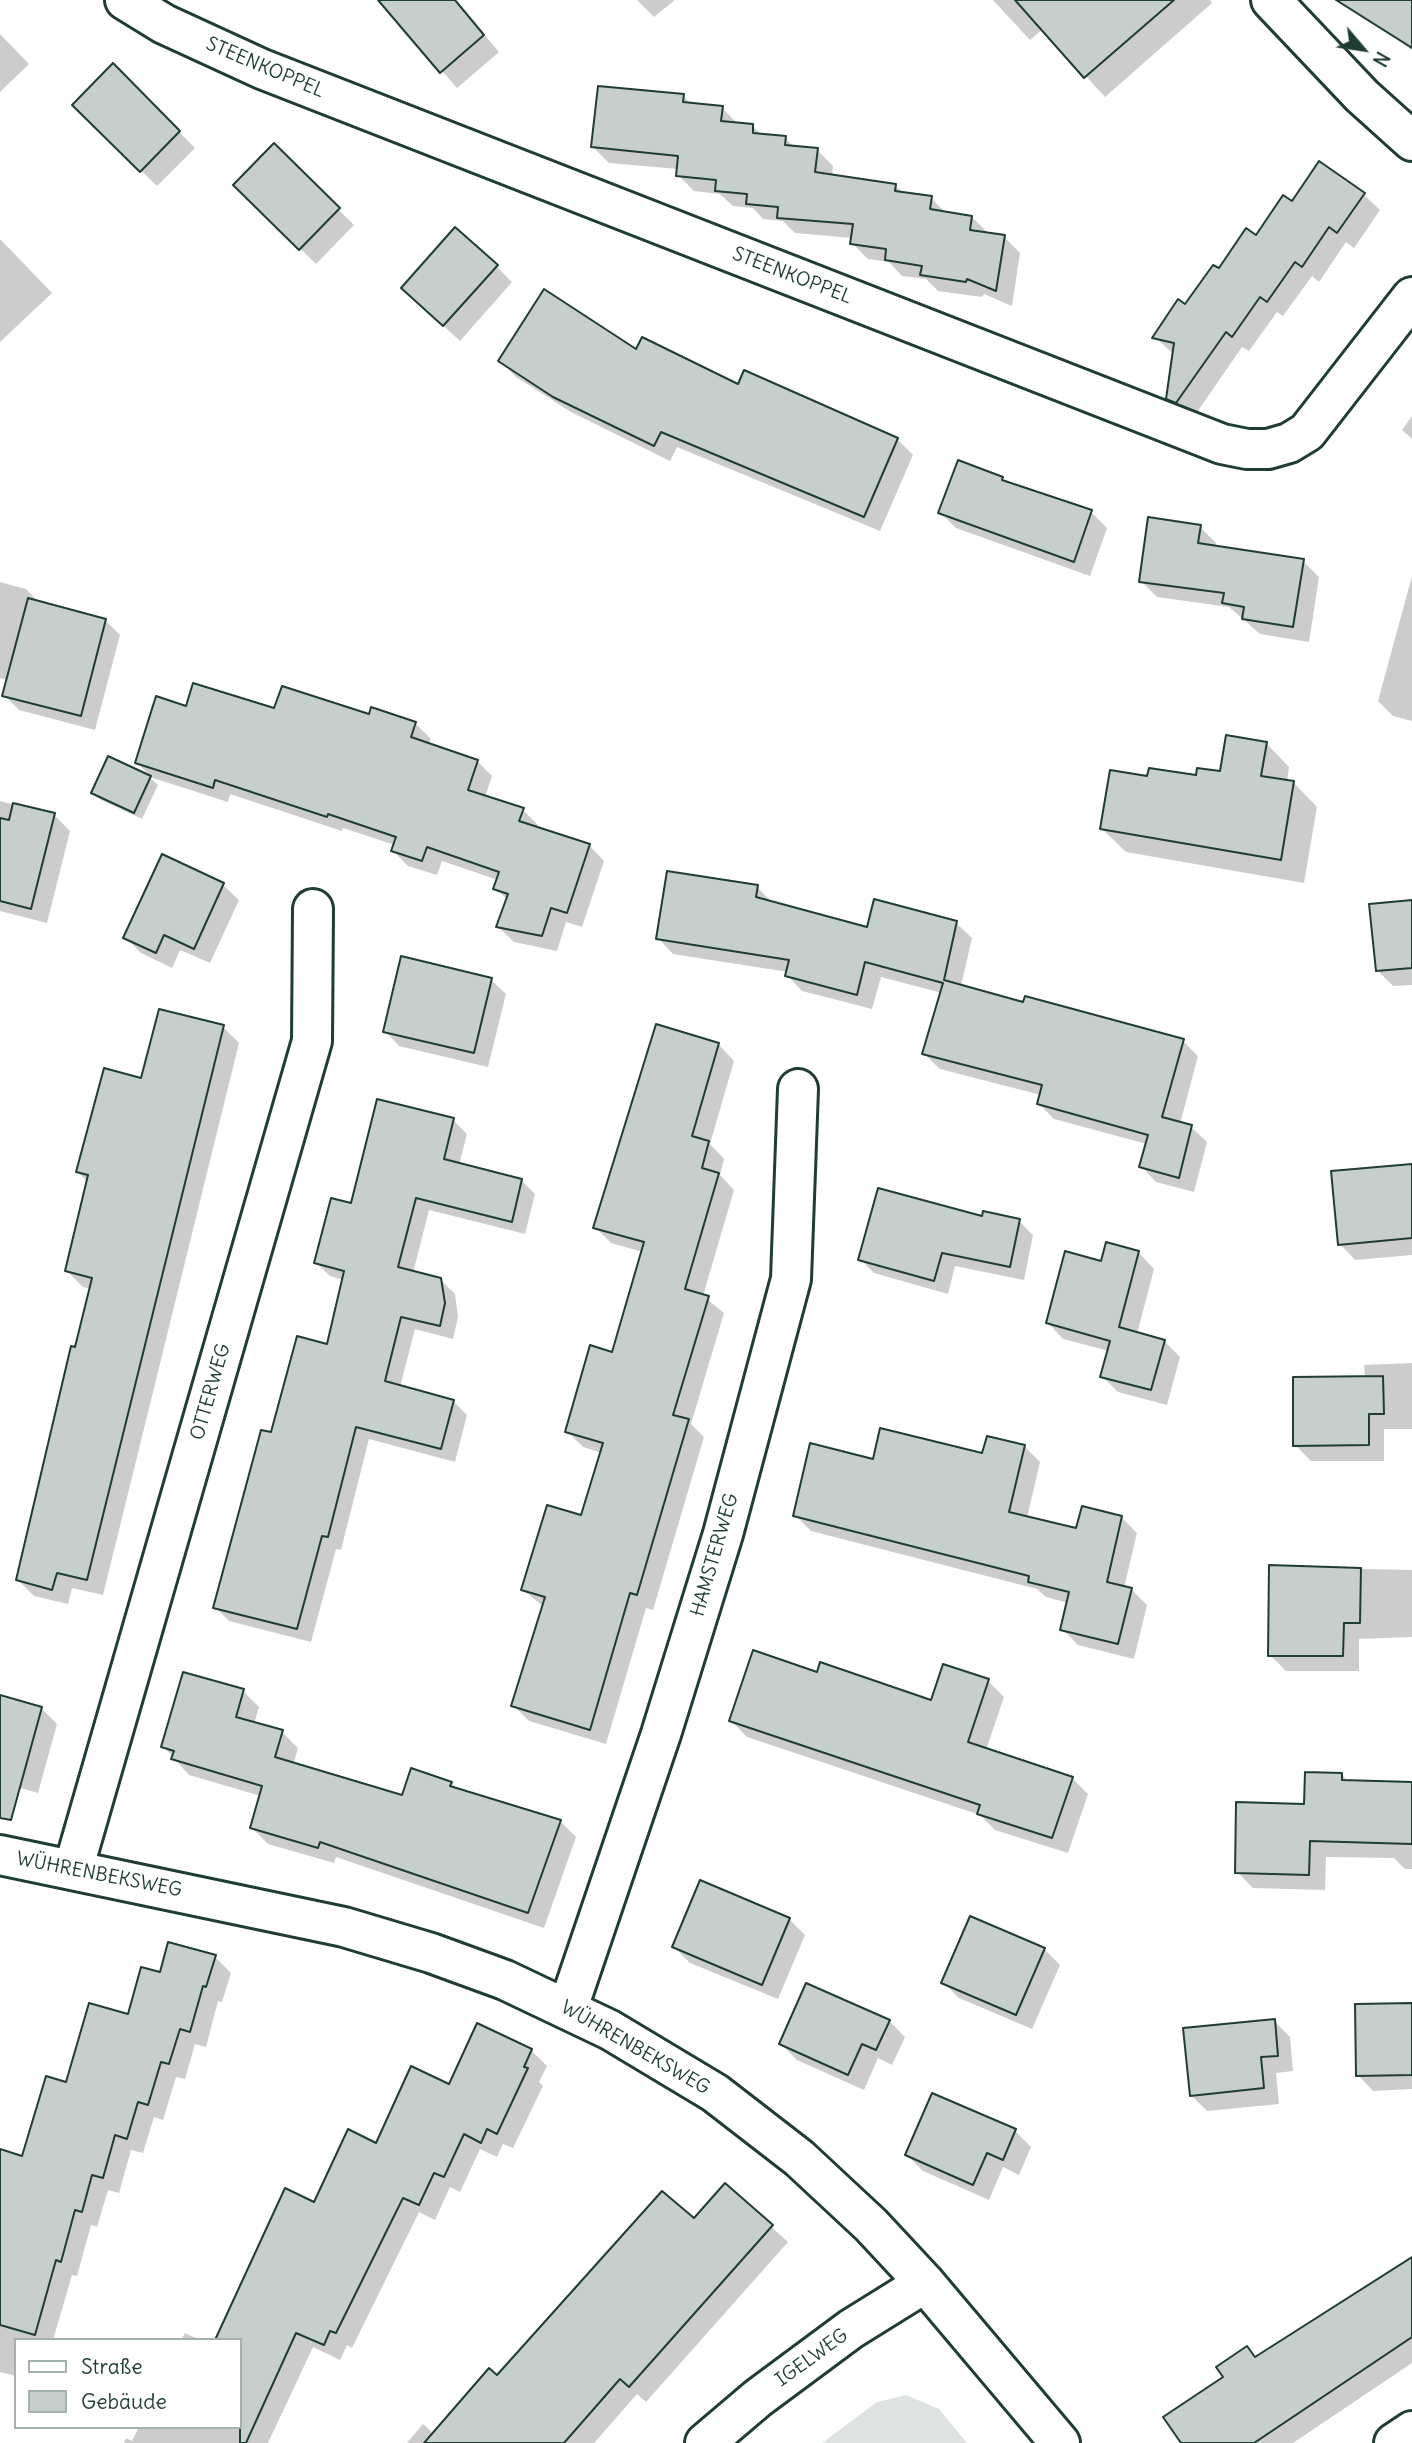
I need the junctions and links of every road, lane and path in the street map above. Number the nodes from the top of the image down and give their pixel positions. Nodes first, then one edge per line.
1 (125, 0) edge
2 (1286, 5) edge
3 (1412, 141) edge
4 (1412, 297) edge
5 (313, 909) dead end
6 (798, 1089) dead end
7 (0, 1855) edge
8 (73, 1870) junction
9 (568, 2008) junction
10 (925, 2283) junction
11 (1412, 2431) edge
12 (705, 2443) edge
13 (1060, 2443) edge
14 (1394, 2443) edge

1 - 4 street, STEENKOPPEL
2 - 3 street
5 - 8 street, OTTERWEG
6 - 9 street, HAMSTERWEG
7 - 8 street, WÜHRENBEKSWEG
8 - 9 street, WÜHRENBEKSWEG
9 - 10 street, WÜHRENBEKSWEG
10 - 12 street, IGELWEG
10 - 13 street, WÜHRENBEKSWEG
11 - 14 street

